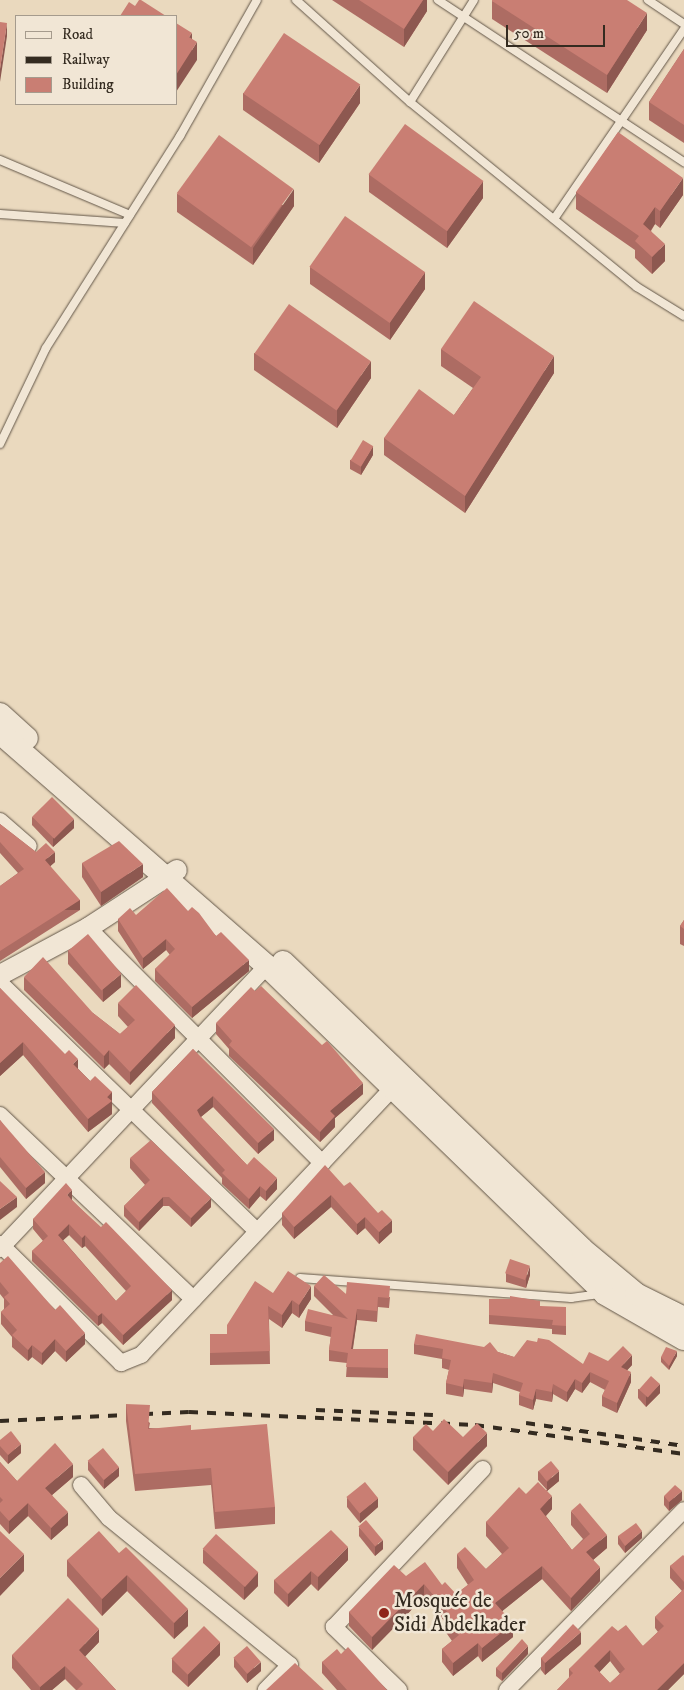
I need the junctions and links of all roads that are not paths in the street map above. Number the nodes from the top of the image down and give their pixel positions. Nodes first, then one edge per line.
1 (257, 0) edge
2 (296, 0) edge
3 (438, 0) edge
4 (474, 0) edge
5 (648, 0) edge
6 (464, 16) junction
7 (684, 24) edge
8 (684, 29) edge
9 (410, 102) junction
10 (620, 120) junction
11 (0, 160) edge
12 (684, 162) edge
13 (0, 214) edge
14 (130, 215) junction
15 (554, 219) junction
16 (125, 223) junction
17 (684, 316) edge
18 (0, 444) edge
19 (0, 714) edge
20 (0, 733) edge
21 (0, 821) edge
22 (29, 846) edge
23 (172, 874) junction
24 (88, 928) junction
25 (267, 966) junction
26 (0, 975) edge
27 (0, 983) edge
28 (198, 1039) junction
29 (397, 1083) junction
30 (130, 1111) junction
31 (0, 1115) edge
32 (322, 1162) junction
33 (67, 1178) junction
34 (257, 1231) junction
35 (1, 1247) edge
36 (300, 1278) edge
37 (605, 1294) junction
38 (193, 1299) junction
39 (684, 1318) edge
40 (684, 1339) edge
41 (483, 1469) dead end
42 (81, 1484) dead end
43 (684, 1510) edge
44 (266, 1690) edge
45 (399, 1690) edge
46 (507, 1690) edge

1 - 14 lane
2 - 9 lane
3 - 6 lane
4 - 6 lane
5 - 7 lane
6 - 9 lane
6 - 10 lane
8 - 10 lane
9 - 15 lane
10 - 12 lane
10 - 15 lane
11 - 14 lane
13 - 16 lane
14 - 16 lane
15 - 17 lane
16 - 18 lane
19 - 23 main road
20 - 23 main road
21 - 22 street
23 - 24 street
23 - 25 main road
23 - 29 main road
24 - 26 street
24 - 28 street
25 - 28 street
25 - 29 main road
27 - 30 street
28 - 30 street
28 - 32 street
29 - 32 street
29 - 37 main road
29 - 39 main road
30 - 33 street
30 - 34 street
31 - 33 street
32 - 34 street
33 - 35 street
33 - 38 street
34 - 38 street
35 - 38 street
36 - 37 lane
37 - 40 main road
41 - 45 street
42 - 44 street
43 - 46 street

